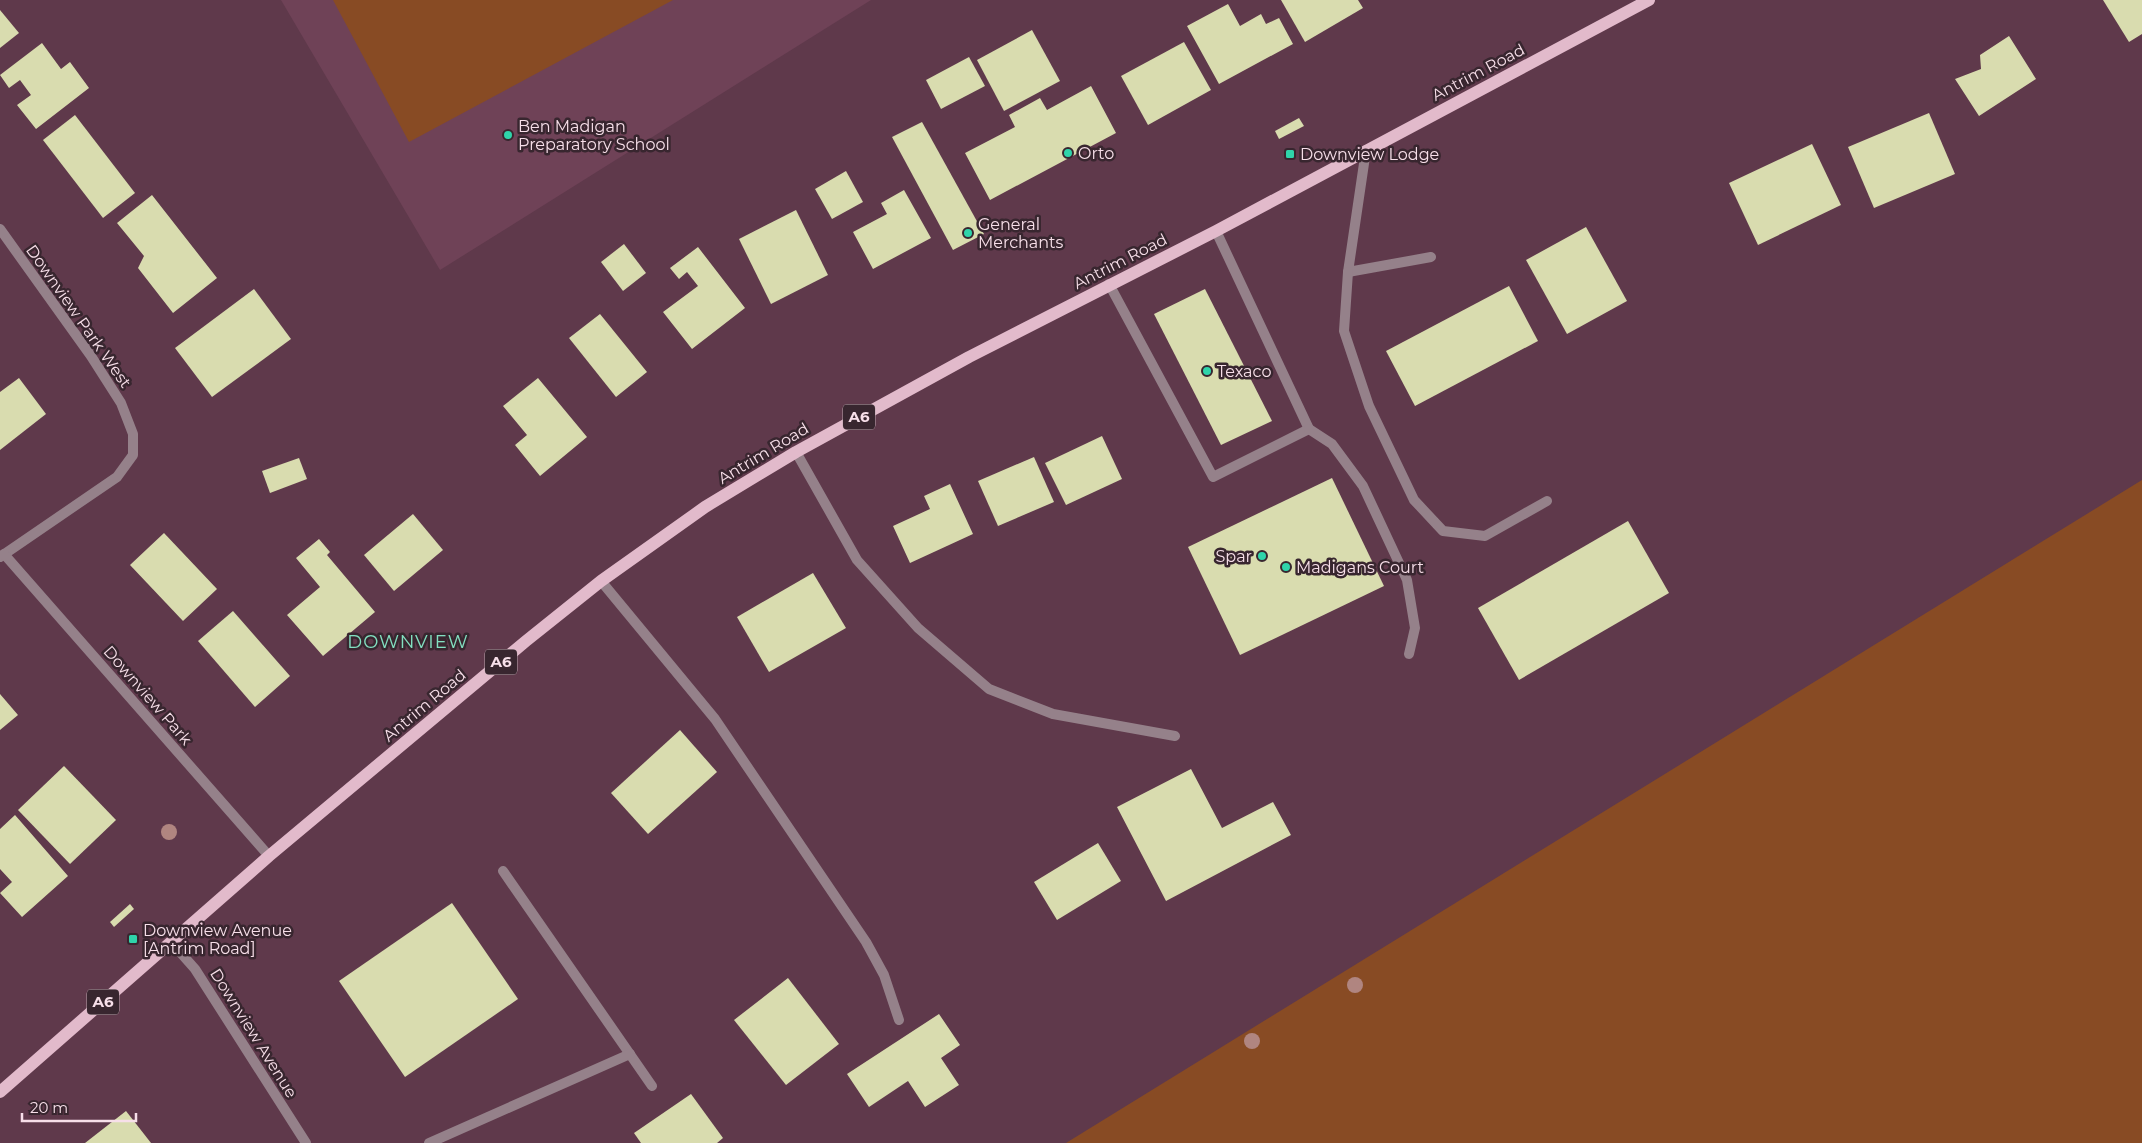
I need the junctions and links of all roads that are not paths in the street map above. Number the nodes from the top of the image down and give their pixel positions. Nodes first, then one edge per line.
1 (1649, 0) edge
2 (1366, 150) junction
3 (0, 229) edge
4 (1216, 231) junction
5 (1431, 257) dead end
6 (1348, 272) junction
7 (1108, 284) junction
8 (1309, 429) junction
9 (796, 452) junction
10 (117, 477) joint
11 (1547, 501) dead end
12 (2, 556) edge
13 (601, 580) junction
14 (1409, 654) dead end
15 (1175, 736) dead end
16 (269, 856) junction
17 (503, 871) dead end
18 (172, 943) junction
19 (898, 1020) dead end
20 (630, 1054) junction
21 (652, 1086) dead end
22 (0, 1092) edge
23 (306, 1143) edge
24 (429, 1143) edge

1 - 2 main road, Antrim Road / A6
2 - 4 main road, Antrim Road / A6
2 - 6 street
3 - 10 street, Downview Park West
4 - 7 main road, Antrim Road / A6
4 - 8 street
5 - 6 street
6 - 11 street
7 - 8 street
7 - 9 main road, Antrim Road / A6
8 - 14 street
9 - 13 main road, Antrim Road / A6
9 - 15 street
10 - 12 street, Downview Park
12 - 16 street, Downview Park
13 - 16 main road, Antrim Road / A6
13 - 19 street
16 - 18 main road, Antrim Road / A6
17 - 20 street
18 - 22 main road, Antrim Road / A6
18 - 23 street, Downview Avenue
20 - 21 street
20 - 24 street

